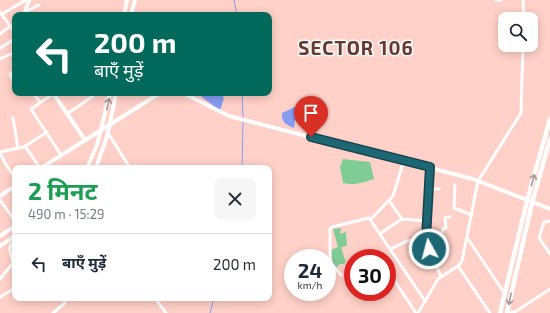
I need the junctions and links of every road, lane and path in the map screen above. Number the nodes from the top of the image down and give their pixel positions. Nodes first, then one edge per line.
1 (14, 0) edge
2 (27, 0) edge
3 (127, 0) edge
4 (135, 0) edge
5 (496, 0) edge
6 (501, 0) edge
7 (523, 0) edge
8 (17, 4) junction
9 (39, 5) dead end
10 (24, 12) edge
11 (27, 12) edge
12 (125, 12) edge
13 (133, 12) edge
14 (524, 12) edge
15 (1, 13) edge
16 (10, 26) junction
17 (12, 29) edge
18 (0, 34) edge
19 (12, 42) edge
20 (0, 48) edge
21 (523, 52) edge
22 (12, 53) edge
23 (0, 59) edge
24 (35, 96) edge
25 (50, 96) edge
26 (54, 96) edge
27 (93, 96) dead end
28 (109, 96) edge
29 (115, 96) edge
30 (155, 96) edge
31 (189, 96) edge
32 (40, 102) junction
33 (67, 114) junction
34 (13, 118) dead end
35 (550, 120) edge
36 (110, 125) junction
37 (101, 131) junction
38 (47, 132) junction
39 (108, 133) junction
40 (550, 139) edge
41 (85, 140) junction
42 (25, 146) junction
43 (18, 148) junction
44 (0, 152) edge
45 (61, 156) junction
46 (404, 160) junction
47 (38, 165) edge
48 (45, 165) edge
49 (88, 165) edge
50 (97, 165) edge
51 (128, 165) edge
52 (430, 167) junction
53 (12, 174) edge
54 (478, 181) junction
55 (455, 185) dead end
56 (12, 189) edge
57 (428, 189) junction
58 (438, 189) dead end
59 (0, 196) edge
60 (0, 200) edge
61 (527, 201) junction
62 (390, 202) junction
63 (532, 203) junction
64 (550, 209) edge
65 (472, 215) junction
66 (12, 217) edge
67 (450, 217) dead end
68 (371, 218) junction
69 (402, 219) junction
70 (550, 220) edge
71 (427, 221) junction
72 (12, 228) edge
73 (381, 233) junction
74 (0, 236) edge
75 (441, 236) junction
76 (12, 238) edge
77 (426, 238) junction
78 (468, 239) junction
79 (12, 243) edge
80 (0, 246) edge
81 (443, 248) dead end
82 (391, 249) joint
83 (550, 254) edge
84 (396, 257) edge
85 (12, 260) edge
86 (12, 264) edge
87 (458, 266) junction
88 (341, 275) dead end
89 (442, 276) junction
90 (0, 278) edge
91 (396, 283) edge
92 (12, 290) edge
93 (550, 291) edge
94 (505, 294) junction
95 (0, 297) edge
96 (65, 301) edge
97 (157, 301) edge
98 (425, 301) junction
99 (59, 311) edge
100 (507, 312) edge
101 (53, 313) edge
102 (166, 313) edge
103 (417, 313) edge
104 (490, 313) edge
105 (500, 313) edge
106 (515, 313) edge

1 - 8 street
2 - 8 street
2 - 10 street
3 - 12 street
4 - 13 street
5 - 6 street
7 - 14 street
8 - 15 street
9 - 11 street
15 - 16 street
16 - 17 street
16 - 18 street
19 - 20 street
21 - 54 street
22 - 23 street
24 - 32 street
25 - 32 street
26 - 33 street
27 - 33 street
37 -> 28 street
29 - 36 street
30 - 36 street
31 - 46 street
32 - 38 street
33 - 41 street
34 - 43 street
61 -> 35 main road
36 - 37 street
36 - 39 street
37 - 41 street
37 - 49 street
38 - 42 street
38 - 45 street
39 - 50 street
39 - 51 street
40 - 63 main road
41 - 45 street
42 - 43 street
42 - 47 street
43 - 44 street
44 - 53 street
45 - 48 street
46 - 52 street
46 - 62 street
52 - 54 street
52 - 57 street
54 - 61 street
54 - 65 street
55 - 65 street
56 - 59 street
57 - 58 street
57 - 71 street
60 - 66 street
61 - 63 street
61 - 94 main road
62 - 68 street
62 - 69 street
63 - 64 street
63 -> 100 main road
65 - 78 street
67 - 75 street
68 - 73 street
68 - 88 street
69 - 71 street
69 - 73 street
70 - 83 street
71 - 77 street
72 - 74 street
73 - 82 street
75 - 77 street
75 - 81 street
76 - 80 street
77 - 82 street
77 - 89 street
78 - 87 street
78 - 94 street
79 - 85 street
84 - 98 street
86 - 90 street
87 - 89 street
87 - 104 street
89 - 98 street
91 - 103 street
92 - 95 street
93 - 106 street
94 - 105 main road
96 - 99 street
97 - 102 street
98 - 103 street
99 - 101 street
100 - 106 street

